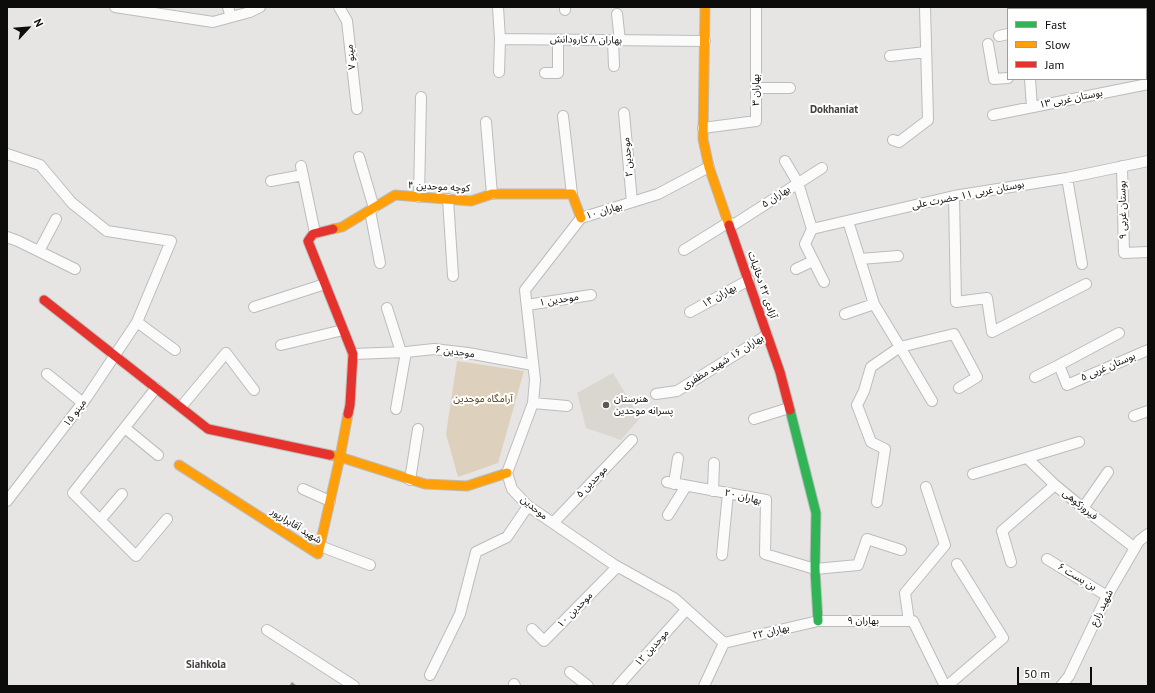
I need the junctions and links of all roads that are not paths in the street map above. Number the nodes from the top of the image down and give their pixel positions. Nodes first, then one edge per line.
1 (115, 7) edge
2 (228, 7) edge
3 (260, 7) edge
4 (339, 7) edge
5 (498, 7) edge
6 (705, 7) edge
7 (756, 7) edge
8 (925, 7) edge
9 (154, 10) edge
10 (617, 14) dead end
11 (231, 17) junction
12 (500, 39) junction
13 (558, 40) junction
14 (617, 41) junction
15 (705, 41) junction
16 (988, 44) dead end
17 (926, 52) junction
18 (890, 56) dead end
19 (614, 66) dead end
20 (499, 72) dead end
21 (545, 73) dead end
22 (1007, 78) edge
23 (1030, 80) edge
24 (1148, 84) edge
25 (756, 88) junction
26 (790, 88) dead end
27 (420, 97) dead end
28 (1032, 107) junction
29 (356, 109) dead end
30 (624, 113) dead end
31 (993, 115) dead end
32 (563, 116) dead end
33 (486, 122) dead end
34 (703, 128) junction
35 (893, 140) dead end
36 (7, 154) edge
37 (359, 156) dead end
38 (1148, 160) edge
39 (785, 161) dead end
40 (1122, 166) junction
41 (709, 167) junction
42 (822, 168) dead end
43 (1067, 178) junction
44 (271, 181) dead end
45 (798, 183) junction
46 (492, 194) junction
47 (572, 194) junction
48 (954, 196) junction
49 (420, 197) junction
50 (448, 199) junction
51 (632, 202) junction
52 (372, 210) junction
53 (581, 218) junction
54 (56, 219) dead end
55 (848, 221) junction
56 (730, 224) junction
57 (812, 229) junction
58 (314, 234) junction
59 (7, 237) edge
60 (684, 250) dead end
61 (39, 251) junction
62 (1148, 252) edge
63 (898, 256) dead end
64 (860, 259) junction
65 (813, 261) junction
66 (380, 263) dead end
67 (1082, 264) dead end
68 (75, 269) dead end
69 (796, 269) dead end
70 (453, 276) dead end
71 (749, 280) junction
72 (824, 282) dead end
73 (326, 284) junction
74 (1086, 284) dead end
75 (591, 295) dead end
76 (44, 300) dead end
77 (874, 304) junction
78 (527, 305) junction
79 (254, 307) dead end
80 (388, 308) dead end
81 (690, 312) dead end
82 (845, 314) dead end
83 (137, 322) junction
84 (343, 330) junction
85 (1119, 333) dead end
86 (767, 335) junction
87 (281, 345) dead end
88 (900, 347) junction
89 (175, 350) dead end
90 (1148, 350) edge
91 (403, 352) junction
92 (353, 354) junction
93 (115, 356) junction
94 (533, 365) junction
95 (1059, 365) junction
96 (46, 374) dead end
97 (1035, 377) dead end
98 (156, 388) junction
99 (959, 388) dead end
100 (254, 390) dead end
101 (656, 394) dead end
102 (932, 401) dead end
103 (83, 403) junction
104 (533, 403) junction
105 (567, 406) dead end
106 (181, 407) junction
107 (789, 408) junction
108 (396, 409) dead end
109 (1148, 411) edge
110 (1134, 416) dead end
111 (754, 419) dead end
112 (125, 428) junction
113 (418, 429) dead end
114 (632, 440) dead end
115 (1079, 442) dead end
116 (158, 455) dead end
117 (340, 457) junction
118 (678, 458) dead end
119 (1027, 458) junction
120 (714, 463) dead end
121 (179, 466) dead end
122 (1108, 472) dead end
123 (507, 473) junction
124 (973, 474) dead end
125 (410, 480) junction
126 (1055, 485) junction
127 (686, 486) junction
128 (926, 487) dead end
129 (303, 489) dead end
130 (713, 491) junction
131 (728, 493) junction
132 (122, 494) dead end
133 (7, 501) edge
134 (330, 501) junction
135 (877, 502) dead end
136 (528, 506) junction
137 (1083, 508) junction
138 (668, 515) dead end
139 (167, 519) dead end
140 (100, 520) junction
141 (553, 523) junction
142 (1148, 534) edge
143 (320, 546) junction
144 (1135, 548) junction
145 (901, 550) dead end
146 (722, 555) dead end
147 (1047, 559) dead end
148 (1011, 562) dead end
149 (370, 564) dead end
150 (957, 564) dead end
151 (617, 567) junction
152 (815, 569) junction
153 (1107, 596) junction
154 (686, 610) junction
155 (818, 621) junction
156 (909, 621) junction
157 (532, 629) dead end
158 (267, 630) dead end
159 (724, 643) junction
160 (570, 672) dead end
161 (430, 675) dead end
162 (354, 686) edge
163 (588, 686) edge
164 (618, 686) edge
165 (704, 686) edge
166 (946, 686) edge
167 (1061, 686) edge

1 - 9 street
2 - 11 street
3 - 11 street
4 - 29 street, مینو ۷
5 - 12 street
6 - 15 street, آزادی ۴۲ دخانیات
7 - 25 street, بهاران ۳
8 - 17 street
9 - 11 street
10 - 14 street
12 - 13 street, بهاران ۸ کارودانش
12 - 20 street
13 - 14 street, بهاران ۸ کارودانش
13 - 21 street
14 - 15 street, بهاران ۸ کارودانش
14 - 19 street
15 - 34 street, آزادی ۴۲ دخانیات
16 - 22 street
17 - 18 street
17 - 35 street
23 - 28 street
24 - 28 street, بوستان غربی ۱۳
25 - 26 street
25 - 34 street, بهاران ۳
27 - 49 street
28 - 31 street, بوستان غربی ۱۳
30 - 51 street, موحدین ۲
32 - 47 street
33 - 46 street
34 - 41 street, آزادی ۴۲ دخانیات
36 - 83 street, مینو ۱۵
37 - 52 street
38 - 40 street, بوستان غربی ۱۱ حضرت علی
39 - 45 street
40 - 43 street, بوستان غربی ۱۱ حضرت علی
40 - 62 street, بوستان غربی ۹
41 - 51 street, بهاران ۱۰
41 - 56 street, آزادی ۴۲ دخانیات
42 - 45 street, بهاران ۵
43 - 48 street, بوستان غربی ۱۱ حضرت علی
43 - 67 street
44 - 58 street
45 - 56 street, بهاران ۵
45 - 57 street
46 - 47 street, کوچه موحدین ۴
46 - 50 street, کوچه موحدین ۴
47 - 53 street
48 - 55 street, بوستان غربی ۱۱ حضرت علی
48 - 74 street
49 - 50 street, کوچه موحدین ۴
49 - 52 street, کوچه موحدین ۴
50 - 70 street
51 - 53 street, بهاران ۱۰
52 - 58 street, کوچه موحدین ۴
52 - 66 street
53 - 78 street, بهاران ۱۰
54 - 61 street
55 - 57 street, بوستان غربی ۱۱ حضرت علی
55 - 64 street
56 - 60 street, بهاران ۵
56 - 71 street, آزادی ۴۲ دخانیات
57 - 65 street
58 - 73 street
59 - 61 street
61 - 68 street
63 - 64 street
64 - 77 street
65 - 69 street
65 - 72 street
71 - 81 street, بهاران ۱۴
71 - 86 street, آزادی ۴۲ دخانیات
73 - 79 street
73 - 84 street
75 - 78 street, موحدین ۱
76 - 93 street
77 - 82 street
77 - 88 street
78 - 94 street
80 - 91 street
83 - 89 street
83 - 93 street, مینو ۱۵
84 - 87 street
84 - 92 street
85 - 95 street
86 - 101 street, بهاران ۱۶ شهید مظفری
86 - 107 street, آزادی ۴۲ دخانیات
88 - 99 street
88 - 102 street
88 - 135 street
90 - 95 street, بوستان غربی ۵
91 - 92 street, موحدین ۶
91 - 94 street, موحدین ۶
91 - 108 street
92 - 117 street, شهید آقابرارپور
93 - 98 street
93 - 103 street, مینو ۱۵
94 - 104 street
95 - 97 street
96 - 103 street
98 - 106 street
98 - 112 street
100 - 106 street
103 - 133 street, مینو ۱۵
104 - 105 street
104 - 123 street
106 - 117 street
107 - 111 street
107 - 152 street, آزادی ۴۲ دخانیات
109 - 110 street
112 - 116 street
112 - 140 street
113 - 125 street
114 - 141 street, موحدین ۵
115 - 119 street
117 - 125 street
117 - 134 street, شهید آقابرارپور
118 - 127 street, بهاران ۲۰
119 - 124 street
119 - 126 street, فیروزکوهی
120 - 130 street
121 - 143 street, شهید آقابرارپور
122 - 137 street
123 - 125 street
123 - 136 street, موحدین
126 - 137 street, فیروزکوهی
126 - 148 street
127 - 130 street, بهاران ۲۰
127 - 138 street
128 - 156 street
129 - 134 street
130 - 131 street, بهاران ۲۰
131 - 146 street
131 - 152 street, بهاران ۲۰
132 - 140 street
134 - 143 street, شهید آقابرارپور
136 - 141 street, موحدین
136 - 161 street
137 - 144 street, فیروزکوهی
139 - 140 street
141 - 151 street, موحدین
142 - 144 street, شهید زارع
143 - 149 street
144 - 153 street, شهید زارع
145 - 152 street
147 - 153 street, بن بست ۶
150 - 166 street
151 - 154 street, موحدین
151 - 157 street, موحدین ۱۰
152 - 155 street, آزادی ۴۲ دخانیات
153 - 167 street, شهید زارع
154 - 159 street, موحدین
154 - 164 street, موحدین ۱۲
155 - 156 street, بهاران ۹
155 - 159 street, بهاران ۲۲
156 - 166 street
158 - 162 street
159 - 165 street
160 - 163 street

